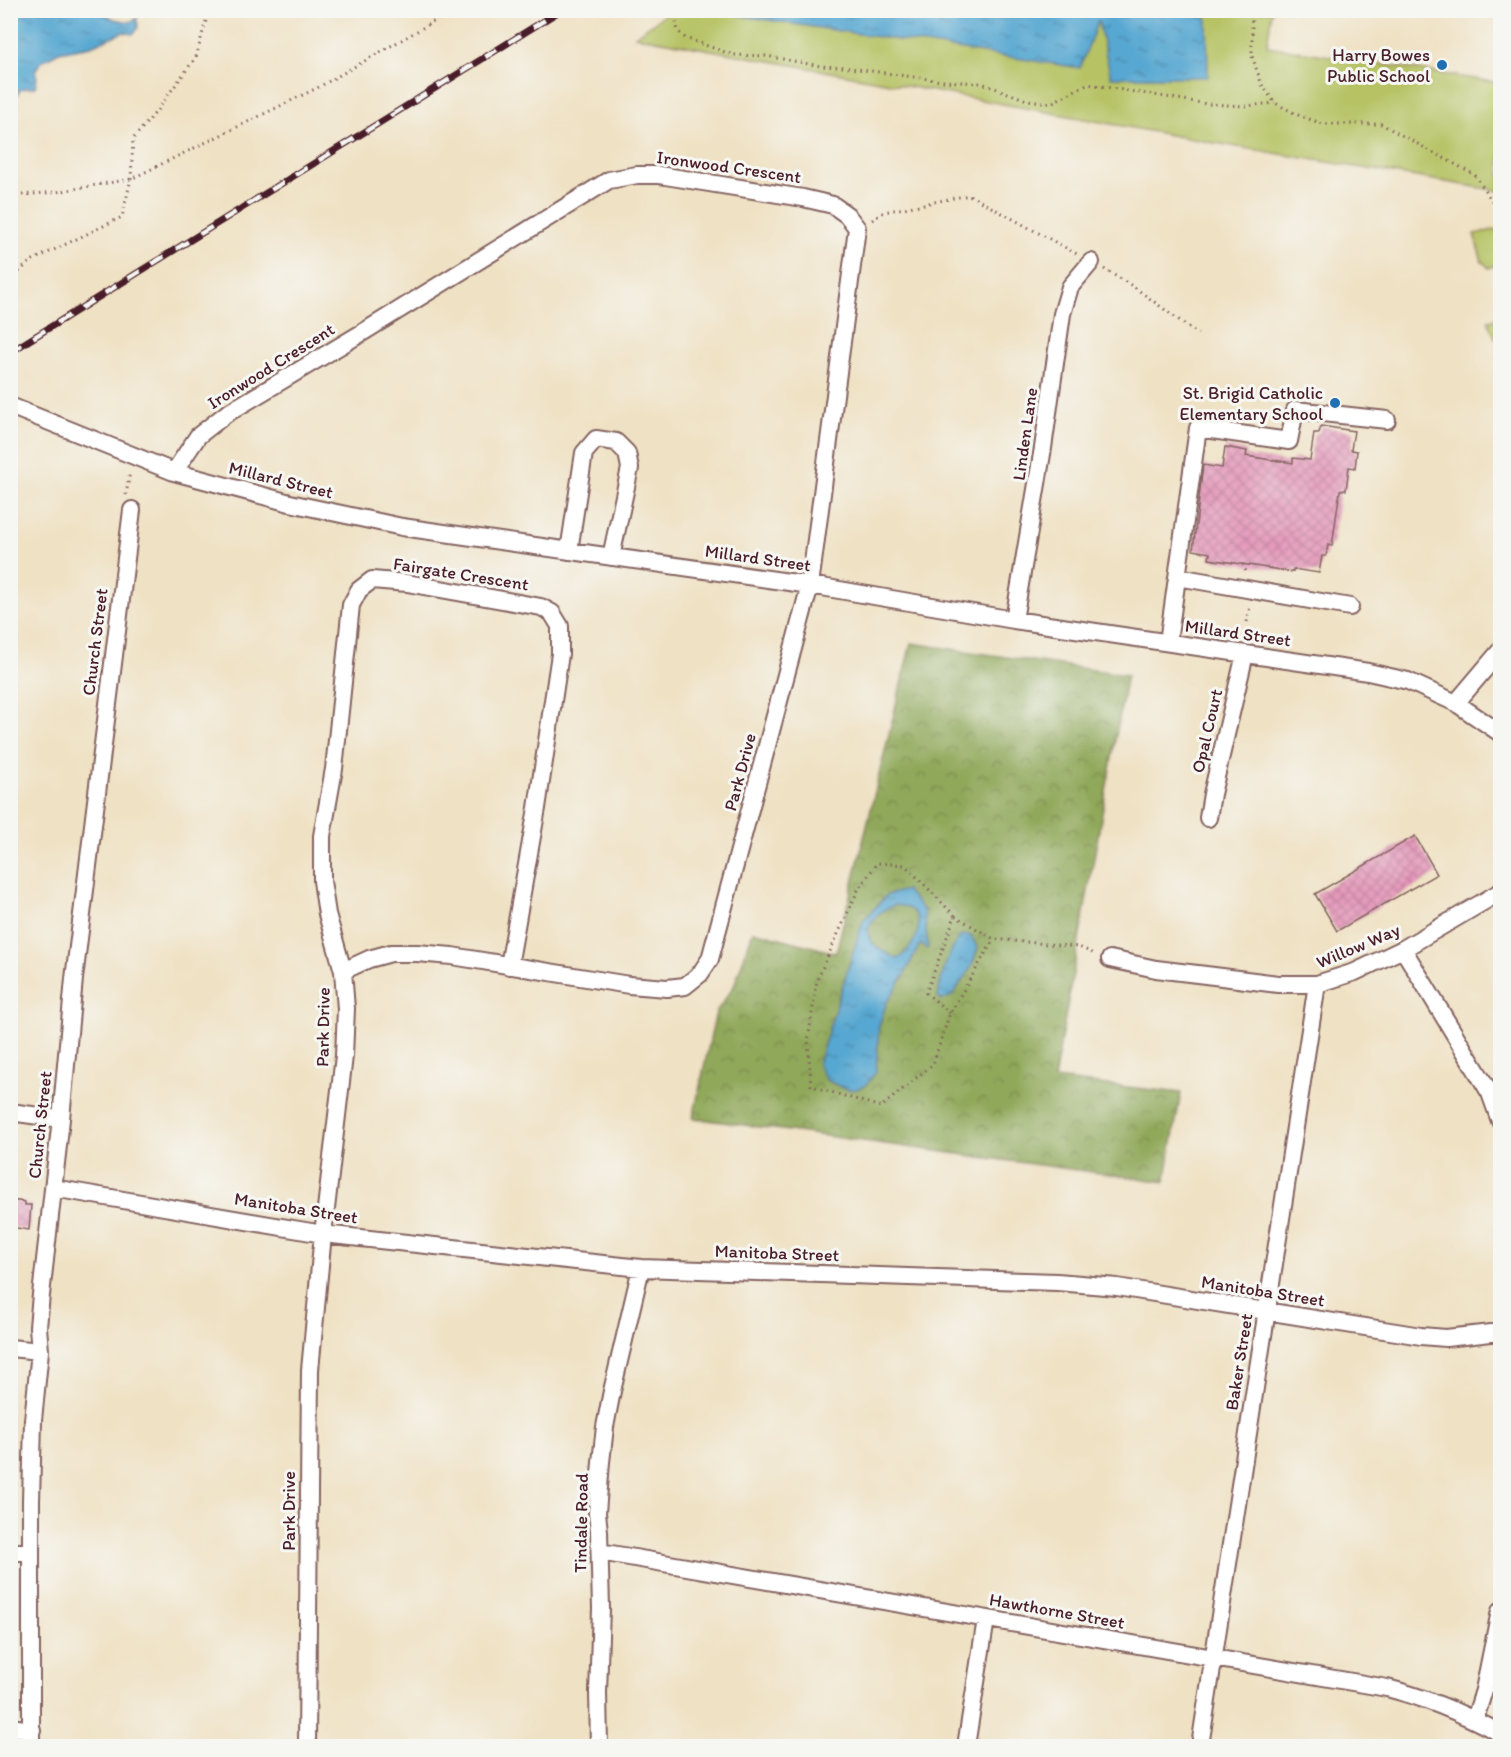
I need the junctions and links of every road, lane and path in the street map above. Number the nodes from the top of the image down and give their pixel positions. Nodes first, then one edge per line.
1 (209, 10) edge
2 (454, 10) edge
3 (680, 10) edge
4 (1247, 10) edge
5 (1275, 103) junction
6 (131, 179) junction
7 (10, 196) edge
8 (1500, 213) edge
9 (857, 228) junction
10 (1091, 262) junction
11 (10, 280) edge
12 (1198, 334) dead end
13 (10, 406) edge
14 (1387, 420) dead end
15 (133, 456) junction
16 (174, 472) junction
17 (132, 510) joint
18 (569, 551) junction
19 (610, 557) junction
20 (1178, 577) junction
21 (810, 585) junction
22 (1350, 607) dead end
23 (1014, 620) junction
24 (1168, 642) junction
25 (1500, 651) edge
26 (1245, 654) junction
27 (1456, 703) junction
28 (1500, 733) edge
29 (1208, 818) dead end
30 (1500, 892) edge
31 (955, 916) junction
32 (994, 939) junction
33 (1403, 949) junction
34 (1110, 959) joint
35 (509, 966) junction
36 (343, 971) junction
37 (1317, 984) junction
38 (950, 1013) junction
39 (10, 1112) edge
40 (61, 1119) junction
41 (1500, 1121) edge
42 (53, 1188) junction
43 (323, 1234) junction
44 (641, 1268) junction
45 (1267, 1311) junction
46 (1500, 1333) edge
47 (10, 1348) edge
48 (40, 1351) junction
49 (10, 1552) edge
50 (30, 1552) junction
51 (600, 1552) junction
52 (1500, 1611) edge
53 (986, 1619) junction
54 (1214, 1658) junction
55 (1475, 1719) junction
56 (10, 1727) edge
57 (1500, 1732) edge
58 (31, 1738) edge
59 (307, 1746) edge
60 (599, 1746) edge
61 (966, 1746) edge
62 (1200, 1746) edge

1 - 6 path
2 - 6 path
3 - 5 path
4 - 5 path
5 - 8 path
6 - 7 path
6 - 11 path
9 - 10 path
9 - 16 street, Ironwood Crescent
9 - 21 street
10 - 12 path
10 - 23 street, Linden Lane
13 - 15 street, Millard Street
14 - 20 street
15 - 16 street, Millard Street
15 - 17 path
16 - 18 street, Millard Street
17 - 40 street, Church Street
18 - 19 street, Millard Street
18 - 19 street
19 - 21 street, Millard Street
20 - 22 street
20 - 24 street
21 - 23 street, Millard Street
21 - 35 street, Park Drive
23 - 24 street, Millard Street
24 - 26 street, Millard Street
25 - 27 street
26 - 27 street, Millard Street
26 - 29 street, Opal Court
27 - 28 street, Millard Street
30 - 33 street, Willow Way
31 - 32 path
31 - 38 path
31 - 38 path
32 - 34 path
32 - 38 path
33 - 37 street, Willow Way
33 - 41 street
34 - 37 street, Willow Way
35 - 36 street, Park Drive
35 - 36 street, Fairgate Crescent
36 - 43 street, Park Drive
37 - 45 street, Baker Street
39 - 40 street
40 - 42 street, Church Street
42 - 43 street, Manitoba Street
42 - 48 street, Church Street
43 - 44 street, Manitoba Street
43 - 59 street, Park Drive
44 - 45 street, Manitoba Street
44 - 51 street, Tindale Road
45 - 46 street, Manitoba Street
45 - 54 street, Baker Street
47 - 48 street
48 - 50 street, Church Street
49 - 50 street
50 - 58 street, Church Street
51 - 53 street, Hawthorne Street
51 - 60 street, Tindale Road
52 - 55 street
53 - 54 street, Hawthorne Street
53 - 61 street
54 - 55 street, Hawthorne Street
54 - 62 street, Baker Street
55 - 57 street, Hawthorne Street
56 - 58 street

